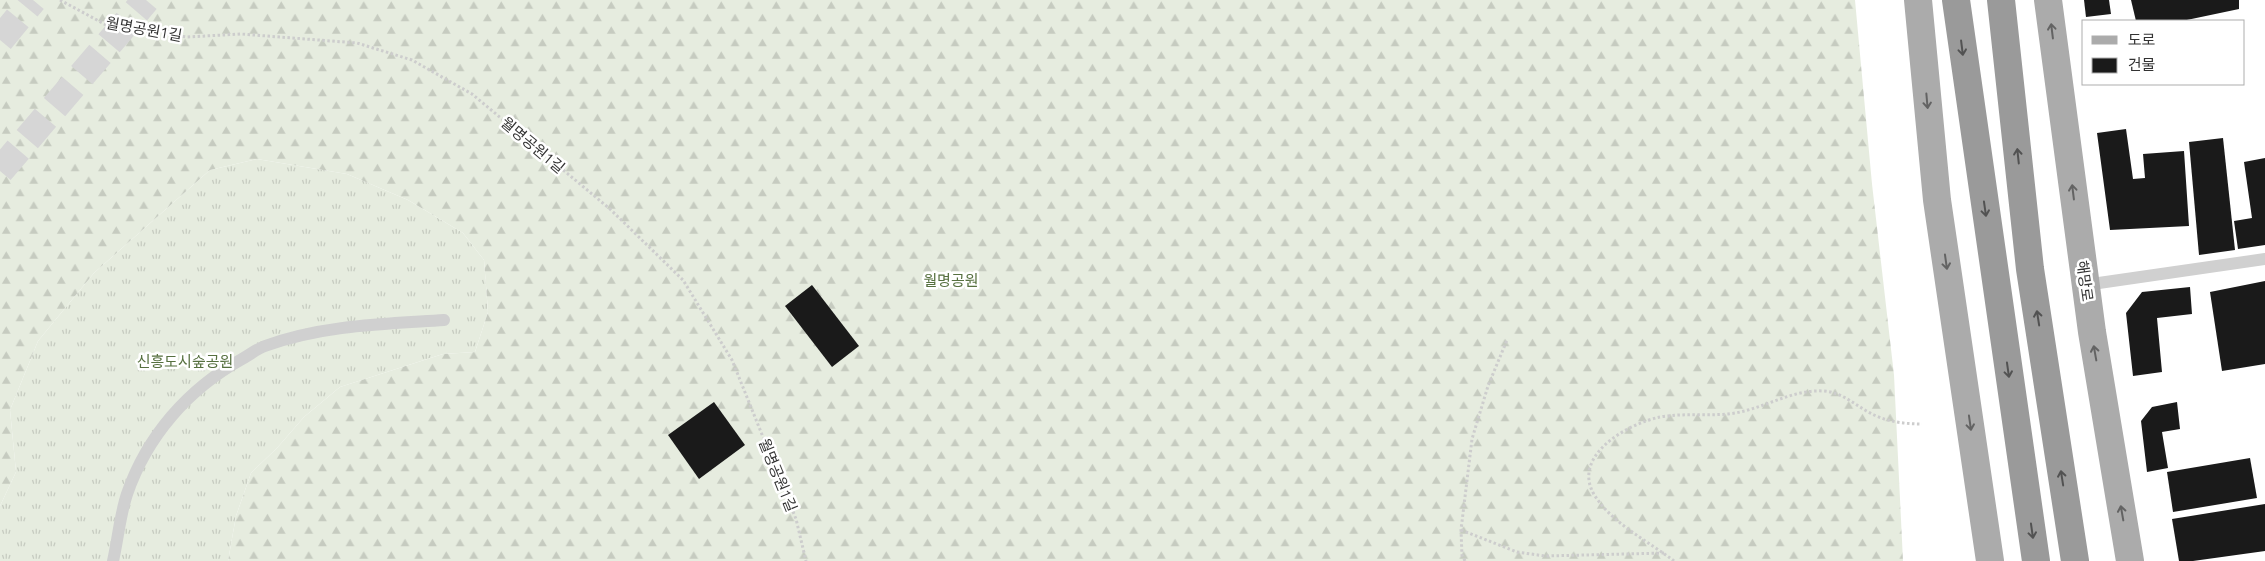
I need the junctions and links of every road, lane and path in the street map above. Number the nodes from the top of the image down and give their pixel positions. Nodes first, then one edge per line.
1 (60, 0) edge
2 (1918, 0) edge
3 (1956, 0) edge
4 (2001, 0) edge
5 (2048, 0) edge
6 (2265, 259) edge
7 (2085, 285) junction
8 (444, 320) dead end
9 (1507, 340) dead end
10 (1922, 424) dead end
11 (1461, 530) junction
12 (1664, 553) junction
13 (113, 561) edge
14 (806, 561) edge
15 (1464, 561) edge
16 (1674, 561) edge
17 (1990, 561) edge
18 (2036, 561) edge
19 (2075, 561) edge
20 (2130, 561) edge

1 - 14 path, 월명공원1길
2 -> 17 main road
3 -> 18 highway
19 -> 4 highway
7 -> 5 main road, 해망로
6 - 7 lane
20 -> 7 main road, 해망로
8 - 13 lane
9 - 11 path
10 - 12 path
11 - 12 path
11 - 15 path
12 - 16 path

